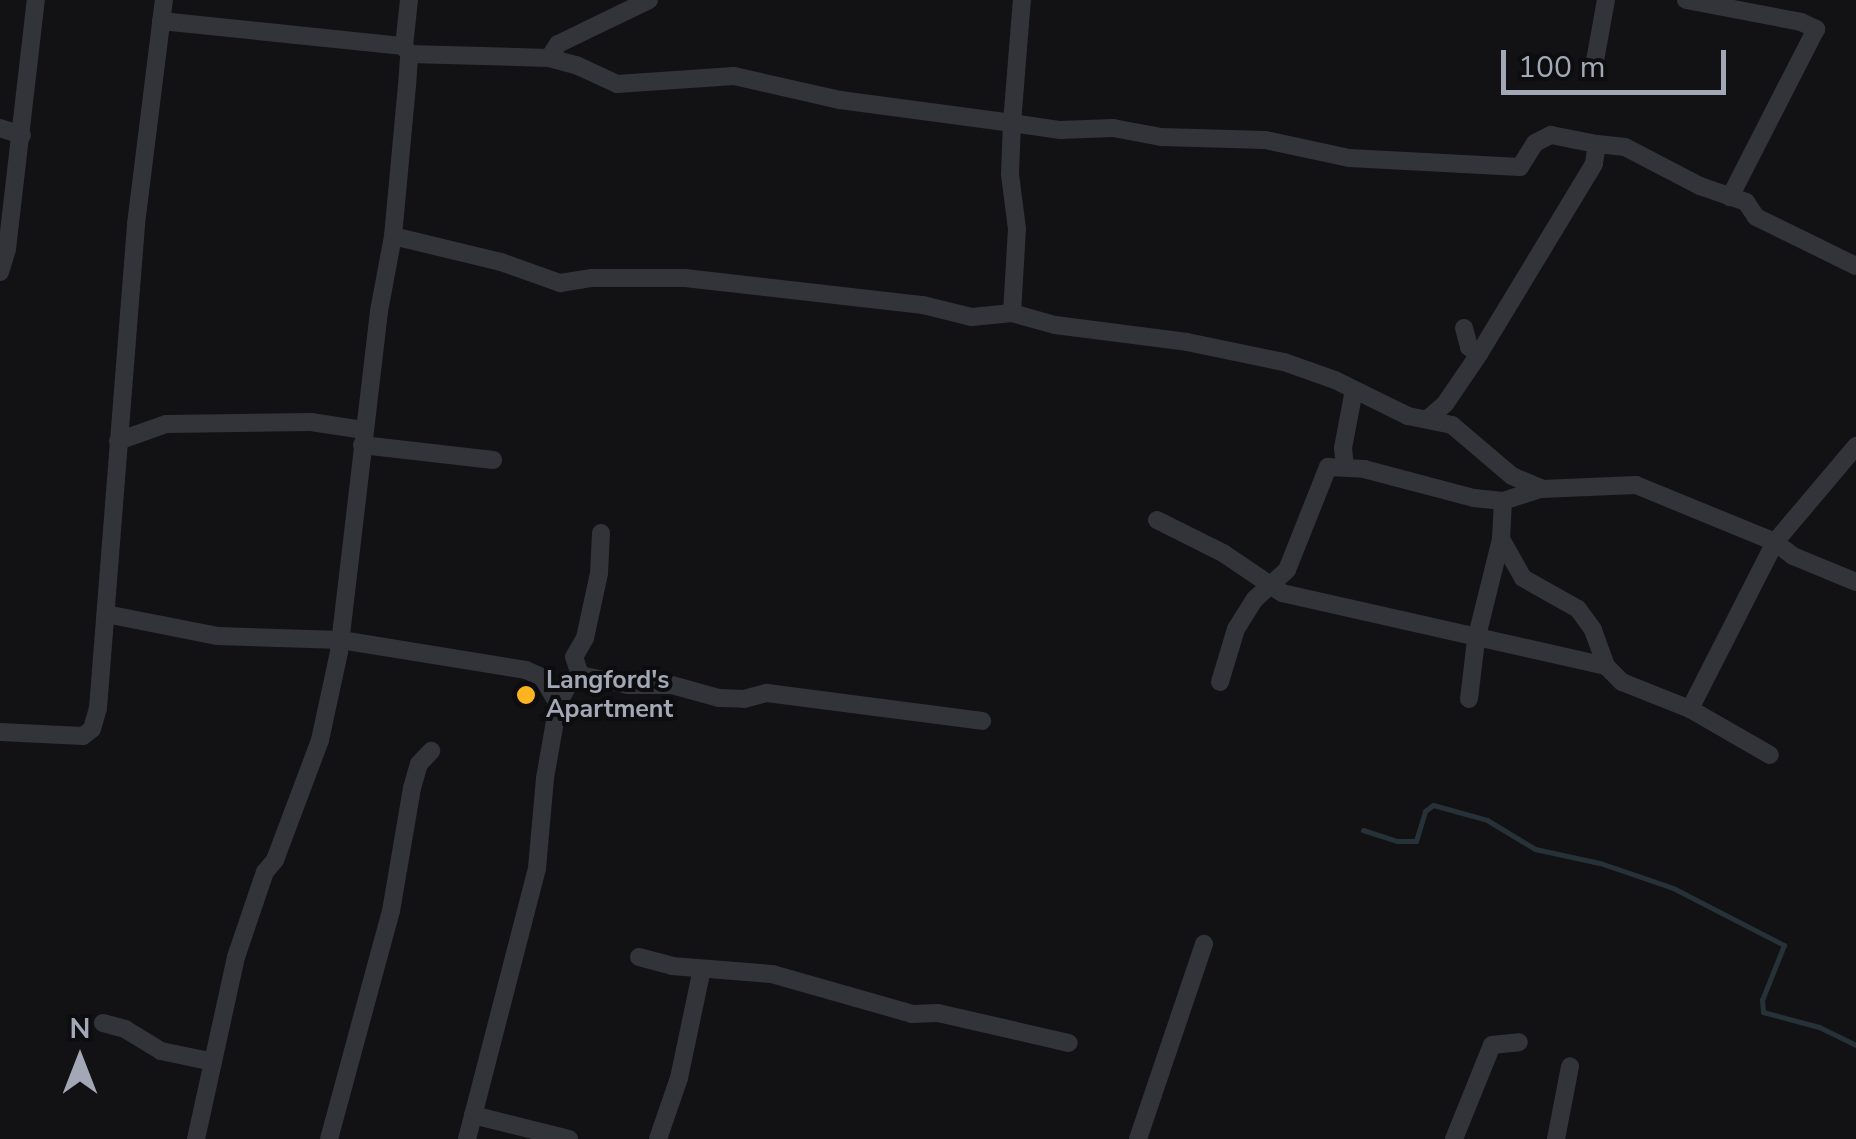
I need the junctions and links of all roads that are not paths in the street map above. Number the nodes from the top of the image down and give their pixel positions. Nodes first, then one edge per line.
1 (36, 0) edge
2 (164, 0) edge
3 (408, 0) edge
4 (649, 0) edge
5 (1022, 0) edge
6 (1606, 0) edge
7 (1686, 0) edge
8 (162, 21) junction
9 (406, 50) junction
10 (549, 58) junction
11 (1593, 72) dead end
12 (1012, 122) junction
13 (0, 128) edge
14 (22, 135) junction
15 (1597, 144) junction
16 (1730, 197) junction
17 (393, 236) junction
18 (1856, 266) edge
19 (0, 272) edge
20 (1012, 313) junction
21 (1464, 328) dead end
22 (1479, 354) junction
23 (1354, 390) junction
24 (1428, 420) junction
25 (363, 438) junction
26 (118, 441) junction
27 (1856, 446) edge
28 (493, 460) dead end
29 (1345, 466) junction
30 (1542, 489) junction
31 (1503, 501) junction
32 (1157, 520) dead end
33 (601, 533) dead end
34 (1502, 538) junction
35 (1775, 542) junction
36 (1856, 582) edge
37 (1269, 587) junction
38 (106, 614) junction
39 (341, 640) junction
40 (1476, 640) junction
41 (1606, 666) junction
42 (580, 675) junction
43 (1220, 682) dead end
44 (1469, 699) dead end
45 (558, 704) junction
46 (1690, 709) junction
47 (982, 721) dead end
48 (0, 732) edge
49 (431, 752) dead end
50 (1770, 755) dead end
51 (1204, 944) dead end
52 (639, 957) dead end
53 (702, 969) junction
54 (103, 1024) dead end
55 (1519, 1042) dead end
56 (1069, 1043) dead end
57 (213, 1062) junction
58 (1570, 1066) dead end
59 (473, 1115) junction
60 (196, 1139) edge
61 (329, 1139) edge
62 (467, 1139) edge
63 (570, 1139) edge
64 (658, 1139) edge
65 (1138, 1139) edge
66 (1454, 1139) edge
67 (1556, 1139) edge

1 - 14 street
2 - 8 street
3 - 9 street
4 - 10 street
5 - 12 street
6 - 11 street
7 - 16 street
8 - 9 street
8 - 26 street
9 - 10 street
9 - 17 street
10 - 12 street
12 - 15 street
12 - 20 street
13 - 14 street
14 - 19 street
15 - 16 street
15 - 22 street
16 - 18 street
17 - 20 street
17 - 25 street
20 - 23 street
21 - 22 street
22 - 24 street
23 - 24 street
23 - 29 street
24 - 30 street
25 - 26 street
25 - 28 street
25 - 39 street
26 - 38 street
27 - 35 street
29 - 31 street
29 - 37 street
30 - 31 street
30 - 35 street
31 - 34 street
32 - 37 street
33 - 42 street
34 - 40 street
34 - 41 street
35 - 36 street
35 - 46 street
37 - 40 street
37 - 43 street
38 - 39 street
38 - 48 street
39 - 45 street
39 - 57 street
40 - 41 street
40 - 44 street
41 - 46 street
42 - 45 street
42 - 47 street
45 - 59 street
46 - 50 street
49 - 61 street
51 - 65 street
52 - 53 street
53 - 56 street
53 - 64 street
54 - 57 street
55 - 66 street
57 - 60 street
58 - 67 street
59 - 62 street
59 - 63 street

